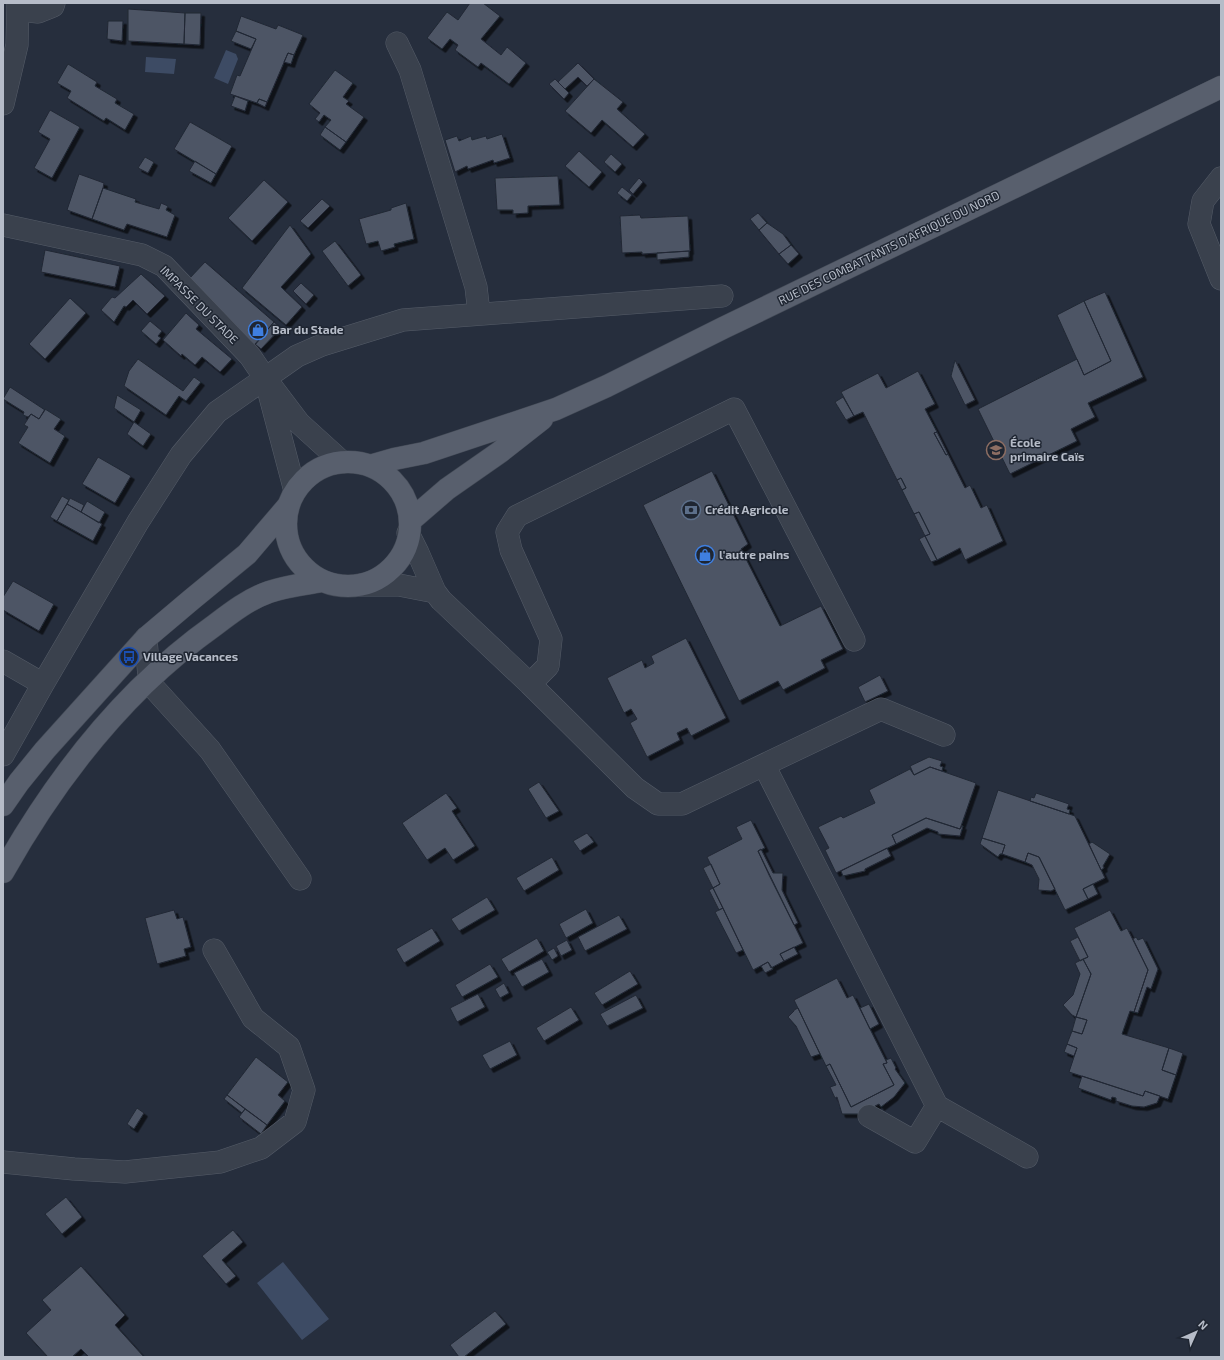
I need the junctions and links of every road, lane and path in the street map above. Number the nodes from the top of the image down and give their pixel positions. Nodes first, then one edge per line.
1 (54, 3) edge
2 (18, 6) edge
3 (397, 42) dead end
4 (1221, 87) edge
5 (3, 104) edge
6 (1221, 178) edge
7 (3, 225) edge
8 (1221, 280) edge
9 (722, 296) dead end
10 (479, 314) junction
11 (265, 378) junction
12 (556, 409) junction
13 (342, 462) junction
14 (373, 465) junction
15 (292, 498) junction
16 (409, 527) junction
17 (323, 581) junction
18 (361, 585) junction
19 (435, 592) junction
20 (146, 638) junction
21 (854, 640) dead end
22 (3, 661) edge
23 (149, 678) junction
24 (43, 684) junction
25 (530, 684) junction
26 (944, 735) dead end
27 (3, 755) edge
28 (764, 765) junction
29 (3, 805) edge
30 (3, 872) edge
31 (300, 880) dead end
32 (214, 950) dead end
33 (937, 1106) junction
34 (869, 1116) dead end
35 (1027, 1157) dead end
36 (3, 1162) edge

1 - 2 street
2 - 5 street
3 - 10 street
4 - 12 main road, RUE DES COMBATTANTS D'AFRIQUE DU NORD
6 - 8 street
7 - 11 street, IMPASSE DU STADE
9 - 10 street
10 - 11 street
11 - 13 street, IMPASSE DU STADE
11 - 15 street
11 - 24 street
12 - 14 main road, RUE DES COMBATTANTS D'AFRIQUE DU NORD
12 - 16 main road, RUE DES COMBATTANTS D'AFRIQUE DU NORD
13 - 14 main road
13 - 15 main road
14 - 16 main road
15 - 17 main road
15 - 20 main road
16 - 18 main road
16 - 19 street
17 - 18 main road
17 - 23 main road
18 - 19 street
19 - 25 street
20 - 23 street
20 - 29 main road
21 - 25 street
22 - 24 street
23 - 30 main road
23 - 31 street
24 - 27 street
25 - 28 street
26 - 28 street
28 - 33 street
32 - 36 street
33 - 34 street
33 - 35 street

